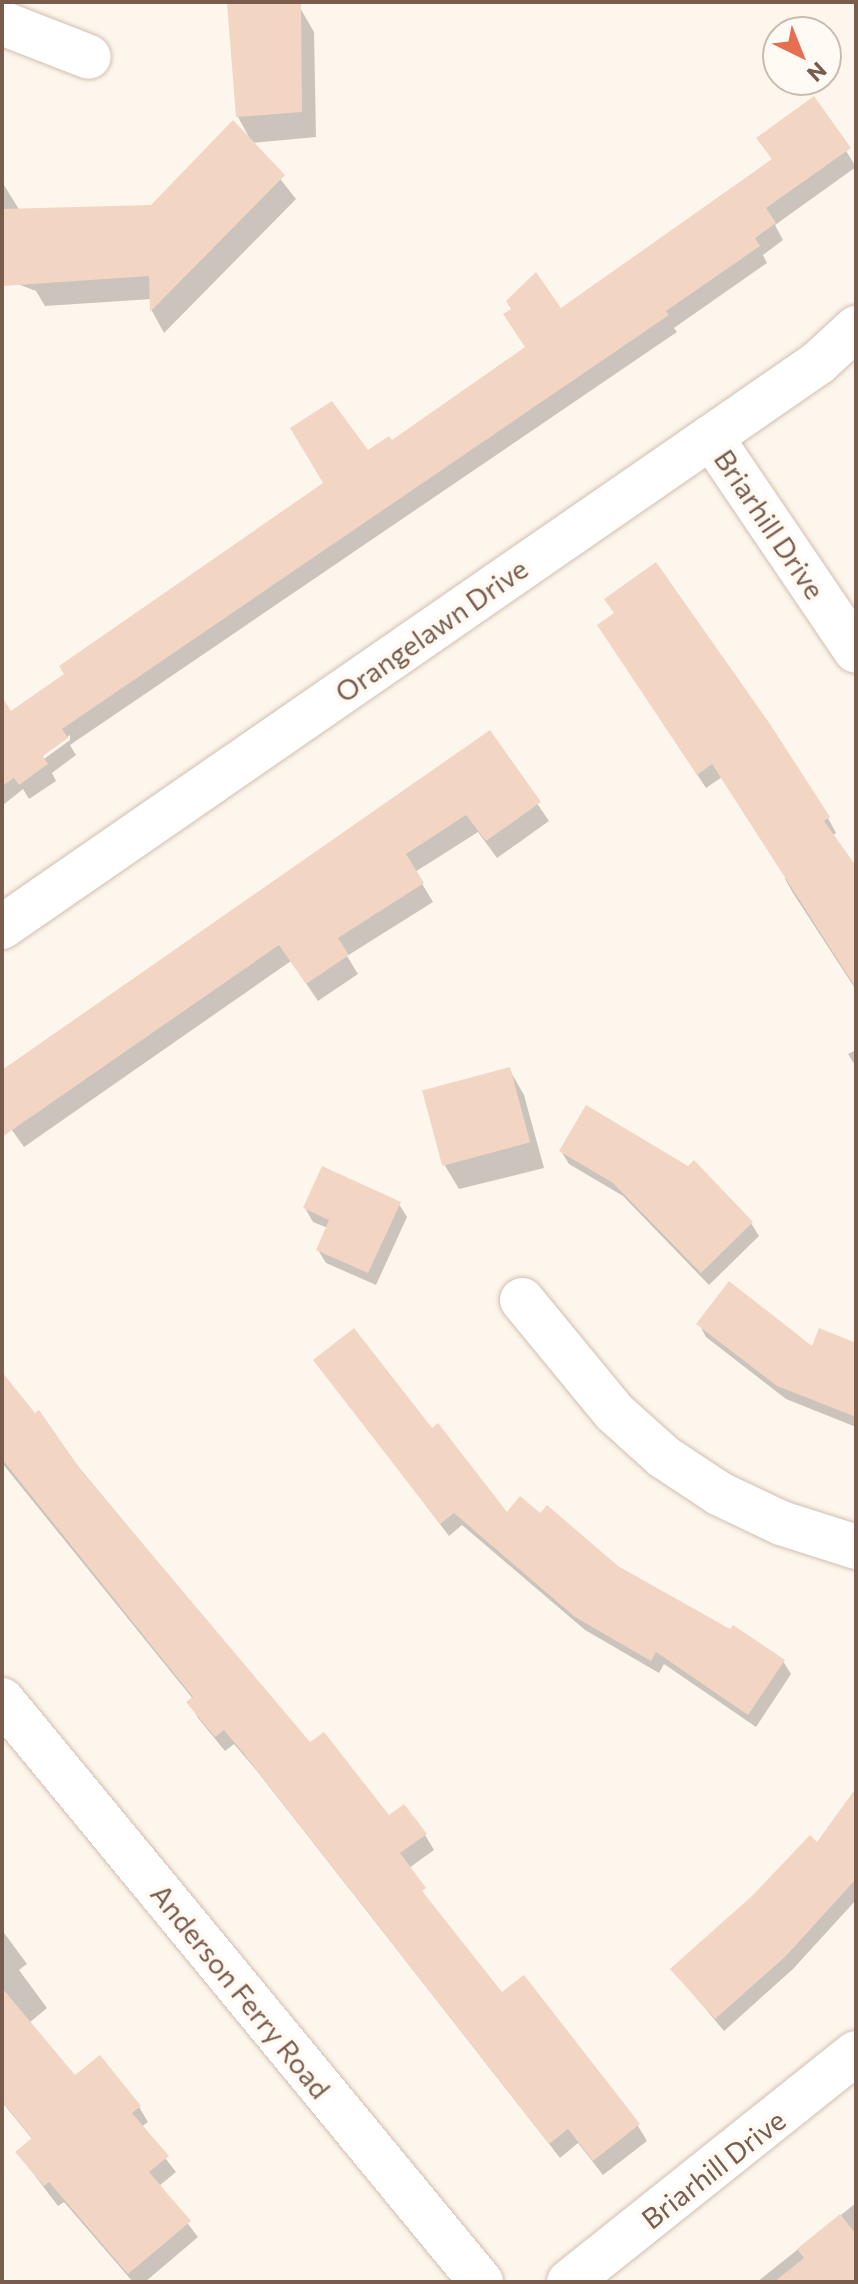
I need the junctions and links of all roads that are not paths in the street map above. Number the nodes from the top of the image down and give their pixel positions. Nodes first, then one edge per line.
1 (2, 23) edge
2 (89, 57) dead end
3 (856, 328) edge
4 (711, 437) junction
5 (856, 651) edge
6 (2, 927) edge
7 (522, 1300) dead end
8 (856, 1547) edge
9 (2, 1700) edge
10 (856, 2053) edge
11 (481, 2282) edge
12 (569, 2282) edge

1 - 2 street
3 - 4 street, Orangelawn Drive
4 - 5 street, Briarhill Drive
4 - 6 street, Orangelawn Drive
7 - 8 street
9 - 11 street, Anderson Ferry Road
10 - 12 street, Briarhill Drive

